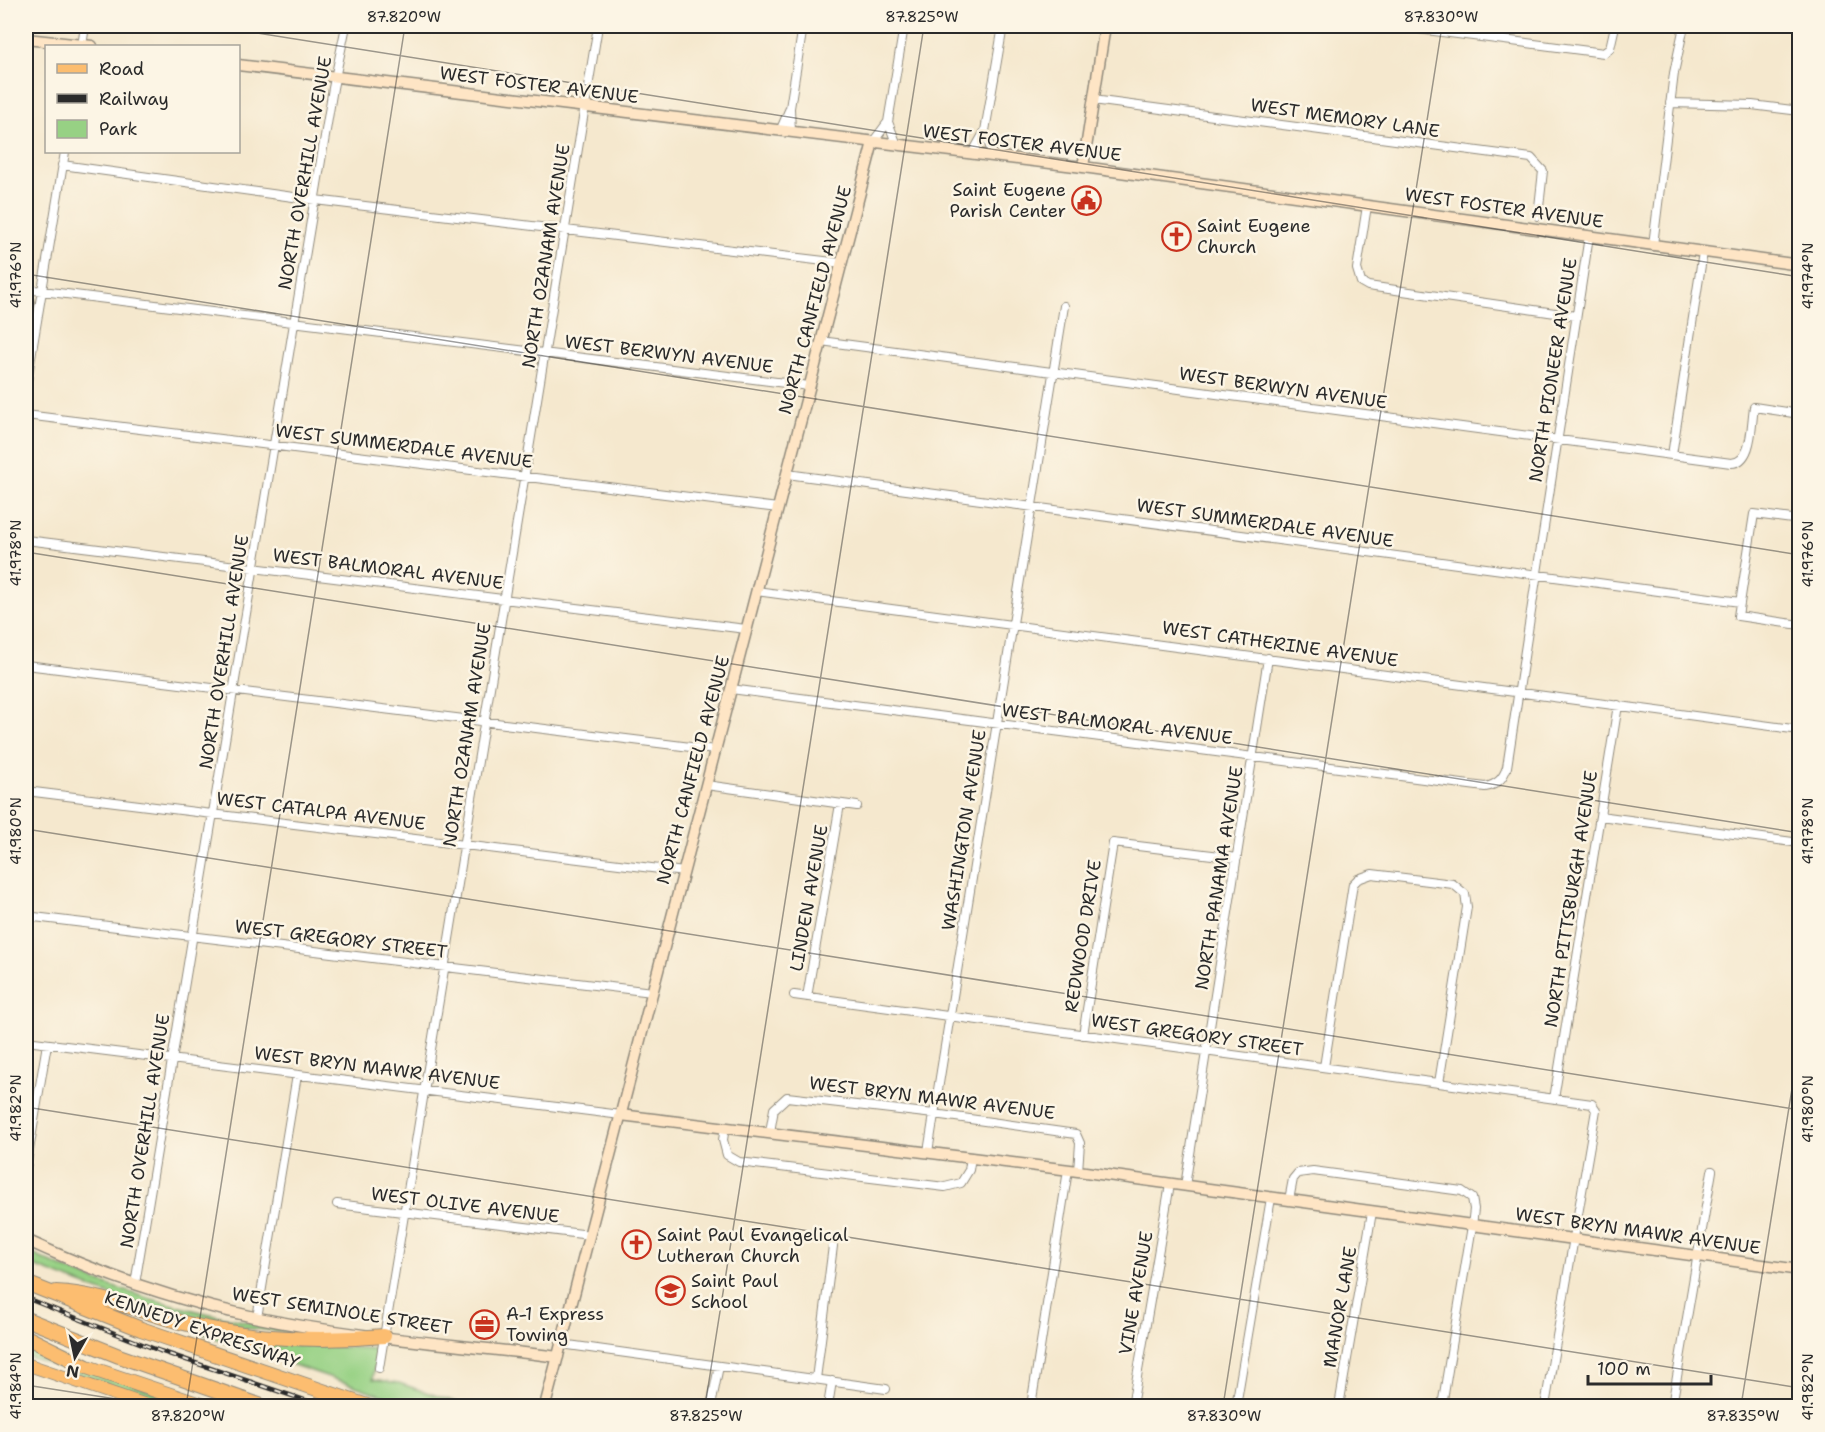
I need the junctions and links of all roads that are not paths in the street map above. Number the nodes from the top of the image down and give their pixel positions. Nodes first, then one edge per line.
1 (85, 26) edge
2 (346, 26) edge
3 (598, 26) edge
4 (803, 26) edge
5 (904, 26) edge
6 (1003, 26) edge
7 (1105, 26) edge
8 (1395, 26) edge
9 (1615, 26) edge
10 (1684, 26) edge
11 (26, 39) edge
12 (77, 45) edge
13 (85, 45) edge
14 (240, 64) edge
15 (336, 76) junction
16 (1094, 100) junction
17 (1670, 103) junction
18 (585, 107) junction
19 (1800, 111) edge
20 (888, 122) junction
21 (786, 131) junction
22 (986, 131) junction
23 (873, 142) junction
24 (897, 145) junction
25 (64, 153) edge
26 (972, 154) junction
27 (993, 156) junction
28 (62, 165) junction
29 (1083, 167) junction
30 (315, 200) junction
31 (1367, 206) junction
32 (1538, 216) dead end
33 (565, 230) junction
34 (1589, 236) junction
35 (1653, 245) junction
36 (1703, 252) junction
37 (841, 263) junction
38 (1800, 265) edge
39 (26, 289) edge
40 (42, 291) junction
41 (1064, 306) dead end
42 (1576, 316) junction
43 (294, 322) junction
44 (821, 341) junction
45 (545, 353) junction
46 (1053, 373) junction
47 (809, 386) junction
48 (26, 387) edge
49 (1800, 414) edge
50 (26, 415) edge
51 (1557, 440) junction
52 (274, 446) junction
53 (1672, 455) junction
54 (787, 474) junction
55 (525, 476) junction
56 (1031, 507) junction
57 (778, 508) junction
58 (1800, 520) edge
59 (26, 540) edge
60 (254, 567) junction
61 (1536, 574) junction
62 (756, 591) junction
63 (505, 599) junction
64 (1740, 602) junction
65 (1013, 623) junction
66 (1800, 625) edge
67 (746, 629) junction
68 (1268, 657) junction
69 (26, 665) edge
70 (731, 689) junction
71 (233, 691) junction
72 (1518, 691) junction
73 (1618, 705) junction
74 (485, 722) junction
75 (997, 724) junction
76 (1800, 730) edge
77 (715, 750) junction
78 (1253, 757) junction
79 (706, 786) junction
80 (26, 791) edge
81 (840, 804) junction
82 (857, 806) dead end
83 (213, 813) junction
84 (1600, 816) junction
85 (1800, 843) edge
86 (465, 844) junction
87 (1238, 858) junction
88 (684, 872) junction
89 (26, 915) edge
90 (192, 936) junction
91 (445, 966) junction
92 (652, 992) junction
93 (795, 995) dead end
94 (807, 997) junction
95 (949, 1016) junction
96 (1083, 1035) junction
97 (26, 1041) edge
98 (47, 1044) junction
99 (1208, 1052) junction
100 (172, 1059) junction
101 (1323, 1068) junction
102 (297, 1076) junction
103 (1439, 1083) junction
104 (424, 1090) junction
105 (1554, 1099) junction
106 (934, 1114) junction
107 (621, 1115) junction
108 (725, 1127) junction
109 (770, 1132) junction
110 (928, 1152) junction
111 (971, 1157) junction
112 (26, 1168) edge
113 (1073, 1170) junction
114 (1712, 1171) dead end
115 (1170, 1184) junction
116 (1185, 1186) junction
117 (1271, 1198) junction
118 (1289, 1200) junction
119 (337, 1204) dead end
120 (1372, 1212) junction
121 (404, 1213) junction
122 (1472, 1226) junction
123 (590, 1235) junction
124 (1574, 1239) junction
125 (26, 1240) edge
126 (833, 1246) dead end
127 (1698, 1256) junction
128 (1800, 1270) edge
129 (26, 1283) edge
130 (135, 1284) junction
131 (42, 1291) junction
132 (257, 1318) junction
133 (26, 1319) edge
134 (26, 1336) edge
135 (384, 1336) junction
136 (561, 1344) junction
137 (558, 1357) junction
138 (26, 1364) edge
139 (719, 1366) junction
140 (379, 1368) dead end
141 (816, 1379) junction
142 (832, 1382) junction
143 (886, 1389) dead end
144 (149, 1407) edge
145 (203, 1407) edge
146 (262, 1407) edge
147 (367, 1407) edge
148 (545, 1407) edge
149 (711, 1407) edge
150 (828, 1407) edge
151 (1031, 1407) edge
152 (1132, 1407) edge
153 (1236, 1407) edge
154 (1339, 1407) edge
155 (1442, 1407) edge
156 (1545, 1407) edge
157 (1672, 1407) edge

1 - 13 street
2 - 15 street, NORTH OVERHILL AVENUE
3 - 18 street, NORTH OZANAM AVENUE
4 - 21 street
5 - 20 street
6 - 22 street
7 - 16 street
8 - 9 street
10 - 17 street
11 - 12 street
14 - 15 street, WEST FOSTER AVENUE
15 - 18 street, WEST FOSTER AVENUE
15 - 30 street, NORTH OVERHILL AVENUE
16 - 29 street
16 - 32 street, WEST MEMORY LANE
17 - 19 street
17 - 35 street
18 - 21 street, WEST FOSTER AVENUE
18 - 33 street, NORTH OZANAM AVENUE
20 - 23 street
20 - 24 street
21 - 23 street, WEST FOSTER AVENUE
22 - 26 street
22 - 27 street
23 - 24 street, WEST FOSTER AVENUE
23 - 37 street, NORTH CANFIELD AVENUE
24 - 26 street, WEST FOSTER AVENUE
25 - 28 street
26 - 27 street, WEST FOSTER AVENUE
27 - 29 street, WEST FOSTER AVENUE
28 - 30 street
28 - 40 street
29 - 31 street, WEST FOSTER AVENUE
30 - 33 street
30 - 43 street, NORTH OVERHILL AVENUE
31 - 34 street, WEST FOSTER AVENUE
31 - 42 street
33 - 37 street
33 - 45 street, NORTH OZANAM AVENUE
34 - 35 street, WEST FOSTER AVENUE
34 - 42 street, NORTH PIONEER AVENUE
35 - 36 street, WEST FOSTER AVENUE
36 - 38 street, WEST FOSTER AVENUE
36 - 53 street
37 - 44 street, NORTH CANFIELD AVENUE
39 - 40 street, WEST BERWYN AVENUE
40 - 43 street, WEST BERWYN AVENUE
40 - 48 street
41 - 46 street, WASHINGTON AVENUE
42 - 51 street, NORTH PIONEER AVENUE
43 - 45 street, WEST BERWYN AVENUE
43 - 52 street, NORTH OVERHILL AVENUE
44 - 46 street, WEST BERWYN AVENUE
44 - 47 street, NORTH CANFIELD AVENUE
45 - 47 street, WEST BERWYN AVENUE
45 - 55 street, NORTH OZANAM AVENUE
46 - 51 street, WEST BERWYN AVENUE
46 - 56 street, WASHINGTON AVENUE
47 - 54 street, NORTH CANFIELD AVENUE
49 - 53 street, WEST BERWYN AVENUE
50 - 52 street, WEST SUMMERDALE AVENUE
51 - 53 street, WEST BERWYN AVENUE
51 - 61 street, NORTH PIONEER AVENUE
52 - 55 street, WEST SUMMERDALE AVENUE
52 - 60 street, NORTH OVERHILL AVENUE
54 - 56 street, WEST SUMMERDALE AVENUE
54 - 57 street, NORTH CANFIELD AVENUE
55 - 57 street, WEST SUMMERDALE AVENUE
55 - 63 street, NORTH OZANAM AVENUE
56 - 61 street, WEST SUMMERDALE AVENUE
56 - 65 street, WASHINGTON AVENUE
57 - 62 street, NORTH CANFIELD AVENUE
58 - 64 street
59 - 60 street, WEST BALMORAL AVENUE
60 - 63 street, WEST BALMORAL AVENUE
60 - 71 street, NORTH OVERHILL AVENUE
61 - 64 street, WEST SUMMERDALE AVENUE
61 - 72 street, NORTH PIONEER AVENUE
62 - 65 street, WEST CATHERINE AVENUE
62 - 67 street, NORTH CANFIELD AVENUE
63 - 67 street, WEST BALMORAL AVENUE
63 - 74 street, NORTH OZANAM AVENUE
64 - 66 street
65 - 68 street, WEST CATHERINE AVENUE
65 - 75 street, WASHINGTON AVENUE
67 - 70 street, NORTH CANFIELD AVENUE
68 - 72 street, WEST CATHERINE AVENUE
68 - 78 street, NORTH PANAMA AVENUE
69 - 71 street
70 - 75 street, WEST BALMORAL AVENUE
70 - 77 street, NORTH CANFIELD AVENUE
71 - 74 street
71 - 83 street, NORTH OVERHILL AVENUE
72 - 73 street, WEST CATHERINE AVENUE
72 - 78 street, WEST BALMORAL AVENUE
73 - 76 street, WEST CATHERINE AVENUE
73 - 84 street, NORTH PITTSBURGH AVENUE
74 - 77 street
74 - 86 street, NORTH OZANAM AVENUE
75 - 78 street, WEST BALMORAL AVENUE
75 - 95 street, WASHINGTON AVENUE
77 - 79 street, NORTH CANFIELD AVENUE
78 - 87 street, NORTH PANAMA AVENUE
79 - 81 street
79 - 88 street, NORTH CANFIELD AVENUE
80 - 83 street, WEST CATALPA AVENUE
81 - 82 street
81 - 94 street, LINDEN AVENUE
83 - 86 street, WEST CATALPA AVENUE
83 - 90 street, NORTH OVERHILL AVENUE
84 - 85 street
84 - 105 street, NORTH PITTSBURGH AVENUE
86 - 88 street, WEST CATALPA AVENUE
86 - 91 street, NORTH OZANAM AVENUE
87 - 96 street, REDWOOD DRIVE
87 - 99 street, NORTH PANAMA AVENUE
88 - 92 street, NORTH CANFIELD AVENUE
89 - 90 street, WEST GREGORY STREET
90 - 91 street, WEST GREGORY STREET
90 - 100 street, NORTH OVERHILL AVENUE
91 - 92 street, WEST GREGORY STREET
91 - 104 street, NORTH OZANAM AVENUE
92 - 107 street, NORTH CANFIELD AVENUE
93 - 94 street, WEST GREGORY STREET
94 - 95 street, WEST GREGORY STREET
95 - 96 street, WEST GREGORY STREET
95 - 106 street, WASHINGTON AVENUE
96 - 99 street, WEST GREGORY STREET
97 - 98 street, WEST BRYN MAWR AVENUE
98 - 100 street, WEST BRYN MAWR AVENUE
98 - 112 street
99 - 101 street, WEST GREGORY STREET
99 - 116 street, NORTH PANAMA AVENUE
100 - 102 street, WEST BRYN MAWR AVENUE
100 - 130 street, NORTH OVERHILL AVENUE
101 - 103 street, WEST GREGORY STREET
101 - 103 street
102 - 104 street, WEST BRYN MAWR AVENUE
102 - 132 street
103 - 105 street, WEST GREGORY STREET
104 - 107 street, WEST BRYN MAWR AVENUE
104 - 121 street, NORTH OZANAM AVENUE
105 - 124 street, WEST GREGORY STREET
106 - 109 street, WEST BRYN MAWR AVENUE
106 - 110 street, WASHINGTON AVENUE
106 - 113 street, WEST BRYN MAWR AVENUE
107 - 108 street, WEST BRYN MAWR AVENUE
107 - 123 street, NORTH CANFIELD AVENUE
108 - 109 street, WEST BRYN MAWR AVENUE
108 - 111 street
109 - 110 street, WEST BRYN MAWR AVENUE
110 - 111 street, WEST BRYN MAWR AVENUE
111 - 113 street, WEST BRYN MAWR AVENUE
113 - 115 street, WEST BRYN MAWR AVENUE
113 - 151 street
114 - 127 street
115 - 116 street, WEST BRYN MAWR AVENUE
115 - 152 street, VINE AVENUE
116 - 117 street, WEST BRYN MAWR AVENUE
117 - 118 street, WEST BRYN MAWR AVENUE
117 - 153 street
118 - 120 street, WEST BRYN MAWR AVENUE
118 - 122 street
119 - 121 street, WEST OLIVE AVENUE
120 - 122 street, WEST BRYN MAWR AVENUE
120 - 154 street, MANOR LANE
121 - 123 street, WEST OLIVE AVENUE
121 - 135 street, NORTH OZANAM AVENUE
122 - 124 street, WEST BRYN MAWR AVENUE
122 - 155 street
123 - 136 street, NORTH CANFIELD AVENUE
124 - 127 street, WEST BRYN MAWR AVENUE
124 - 156 street
125 - 130 street, WEST SEMINOLE STREET
126 - 141 street
127 - 128 street, WEST BRYN MAWR AVENUE
127 - 157 street
129 - 131 highway, KENNEDY EXPRESSWAY
130 - 132 street, WEST SEMINOLE STREET
131 - 135 highway
131 - 147 highway, KENNEDY EXPRESSWAY
132 - 135 street, WEST SEMINOLE STREET
133 - 146 highway
134 - 145 highway
135 - 137 street, WEST SEMINOLE STREET
135 - 140 street, NORTH OZANAM AVENUE
136 - 137 street, NORTH CANFIELD AVENUE
136 - 139 street
137 - 148 street, NORTH CANFIELD AVENUE
138 - 144 main road
139 - 141 street
139 - 149 street
141 - 142 street
142 - 143 street
142 - 150 street

